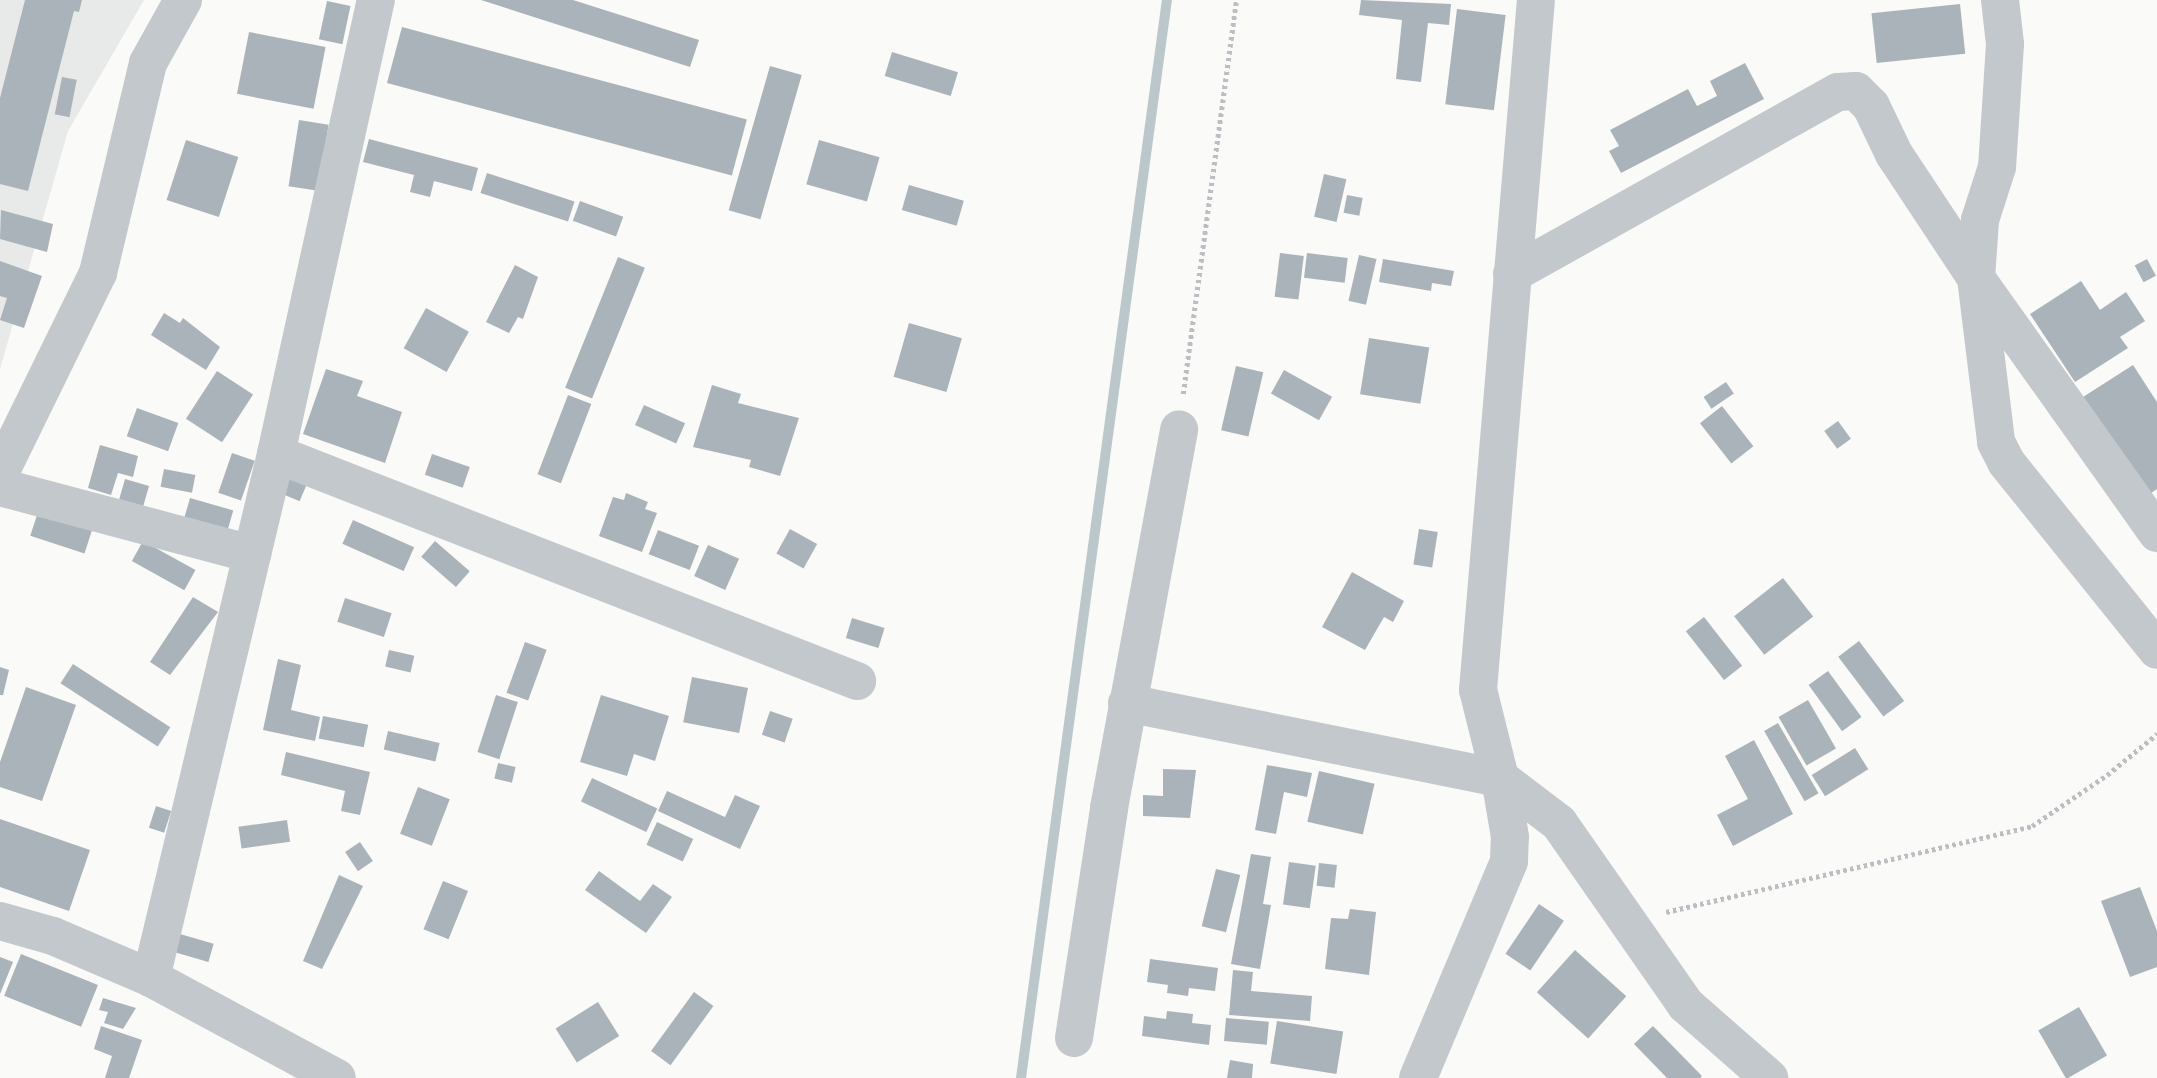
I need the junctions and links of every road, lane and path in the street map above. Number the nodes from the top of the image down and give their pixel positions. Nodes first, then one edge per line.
1 (183, 0) edge
2 (376, 0) edge
3 (1236, 0) edge
4 (1536, 0) edge
5 (2000, 0) edge
6 (1511, 274) junction
7 (1976, 278) junction
8 (1178, 429) joint
9 (276, 454) junction
10 (0, 473) edge
11 (0, 486) edge
12 (2157, 533) edge
13 (252, 554) junction
14 (2157, 650) edge
15 (858, 681) dead end
16 (1127, 703) junction
17 (2157, 734) edge
18 (1500, 778) junction
19 (0, 921) edge
20 (1628, 921) junction
21 (151, 978) junction
22 (1074, 1038) dead end
23 (337, 1078) edge
24 (1418, 1078) edge
25 (1769, 1078) edge

1 - 10 street
2 - 9 street
3 - 8 path
4 - 6 street
5 - 7 street
6 - 7 street
6 - 18 street
7 - 12 street
7 - 14 street
8 - 16 street
9 - 13 street
9 - 15 street
11 - 13 street
13 - 21 street
16 - 18 street
16 - 22 street
17 - 20 path
18 - 20 street
18 - 24 street
19 - 21 street
20 - 25 street
21 - 23 street

